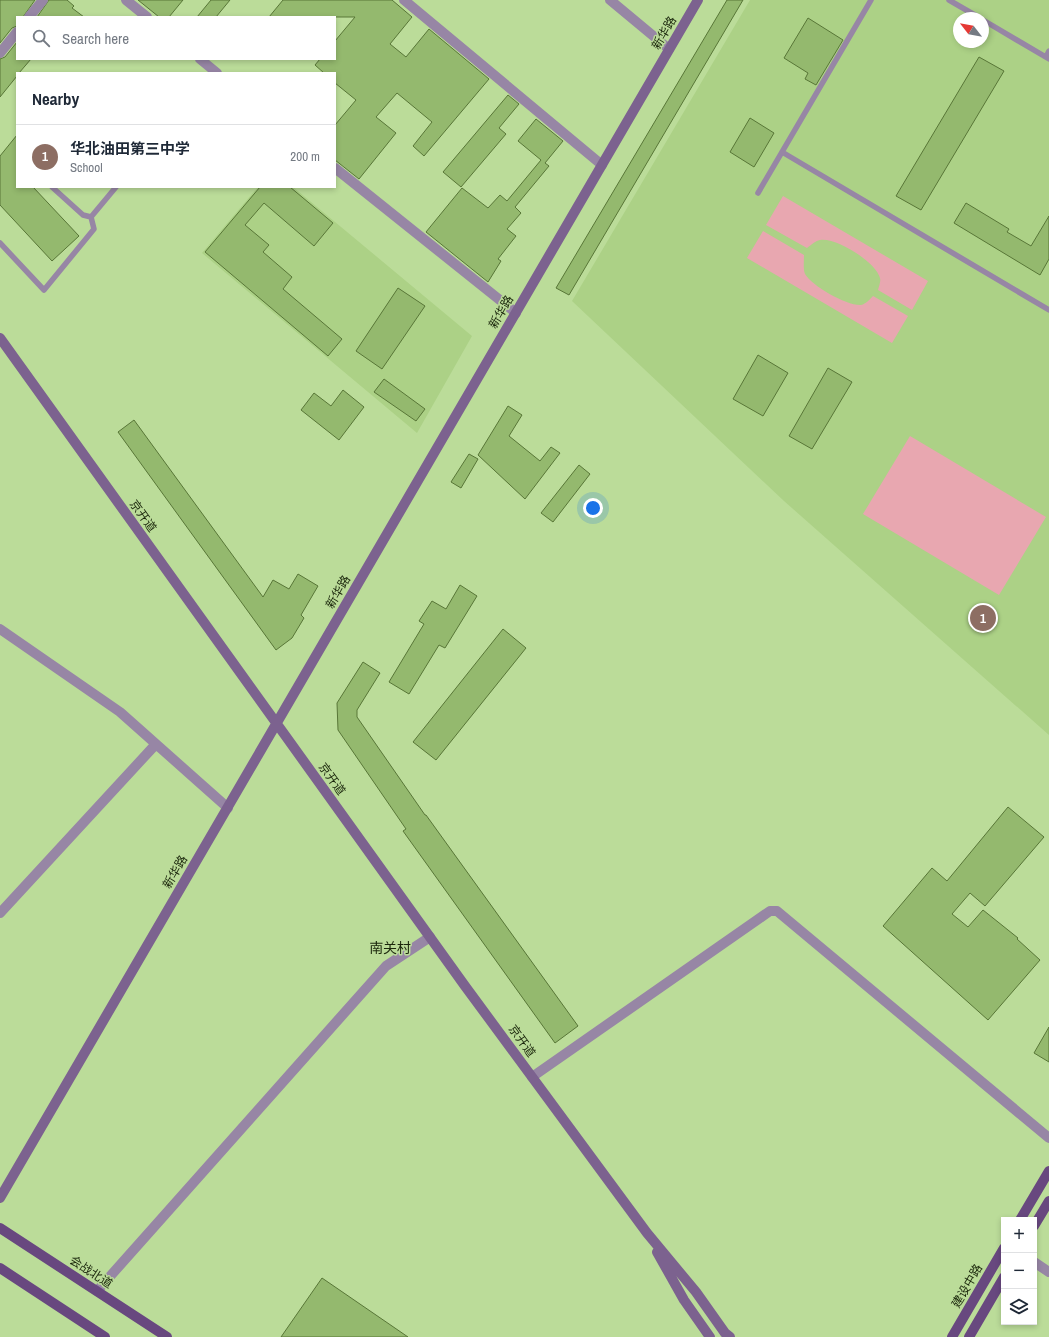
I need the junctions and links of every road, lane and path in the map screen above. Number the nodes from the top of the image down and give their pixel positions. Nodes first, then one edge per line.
1 (43, 0) edge
2 (126, 0) edge
3 (404, 0) edge
4 (610, 0) edge
5 (698, 0) edge
6 (871, 0) edge
7 (949, 0) edge
8 (970, 12) edge
9 (30, 16) edge
10 (146, 16) edge
11 (989, 24) edge
12 (16, 33) edge
13 (669, 49) junction
14 (1049, 51) edge
15 (0, 54) edge
16 (1047, 58) edge
17 (201, 60) edge
18 (216, 72) edge
19 (782, 152) junction
20 (602, 165) junction
21 (336, 169) edge
22 (53, 188) edge
23 (115, 188) edge
24 (758, 193) dead end
25 (91, 217) junction
26 (0, 243) edge
27 (1049, 310) edge
28 (516, 313) junction
29 (0, 338) edge
30 (0, 629) edge
31 (276, 724) junction
32 (156, 744) junction
33 (228, 808) junction
34 (0, 913) edge
35 (430, 937) junction
36 (532, 1077) junction
37 (1049, 1138) edge
38 (1049, 1171) edge
39 (0, 1198) edge
40 (1049, 1201) edge
41 (1022, 1217) edge
42 (1037, 1221) edge
43 (0, 1228) edge
44 (647, 1233) junction
45 (1001, 1253) edge
46 (1037, 1264) edge
47 (0, 1268) edge
48 (1049, 1272) edge
49 (1001, 1282) edge
50 (97, 1292) junction
51 (707, 1335) edge
52 (105, 1337) edge
53 (167, 1337) edge
54 (730, 1337) edge
55 (952, 1337) edge
56 (969, 1337) edge

1 - 9 street
2 - 10 street
3 - 20 street
4 - 13 street
5 - 13 main road, 新华路
6 - 19 lane
7 - 8 lane
11 - 16 lane
12 - 15 street
13 - 20 main road, 新华路
14 - 16 lane
17 - 18 street
19 - 24 lane
19 - 27 lane
20 - 28 main road, 新华路
21 - 28 street
22 - 25 lane
23 - 25 lane
25 - 26 lane
28 - 31 main road, 新华路
29 - 31 main road, 京开道
30 - 32 street
31 - 33 main road, 新华路
31 - 35 main road, 京开道
32 - 33 street
32 - 34 street
33 - 39 main road, 新华路
35 - 36 main road, 京开道
35 - 50 street
36 - 37 street
36 - 44 main road, 京开道
38 - 41 main road
40 - 42 main road
43 - 50 main road, 会战北道
44 - 51 main road
44 - 54 main road
45 - 55 main road, 建设中路
46 - 48 street
47 - 52 main road
49 - 56 main road
50 - 53 main road, 会战北道

